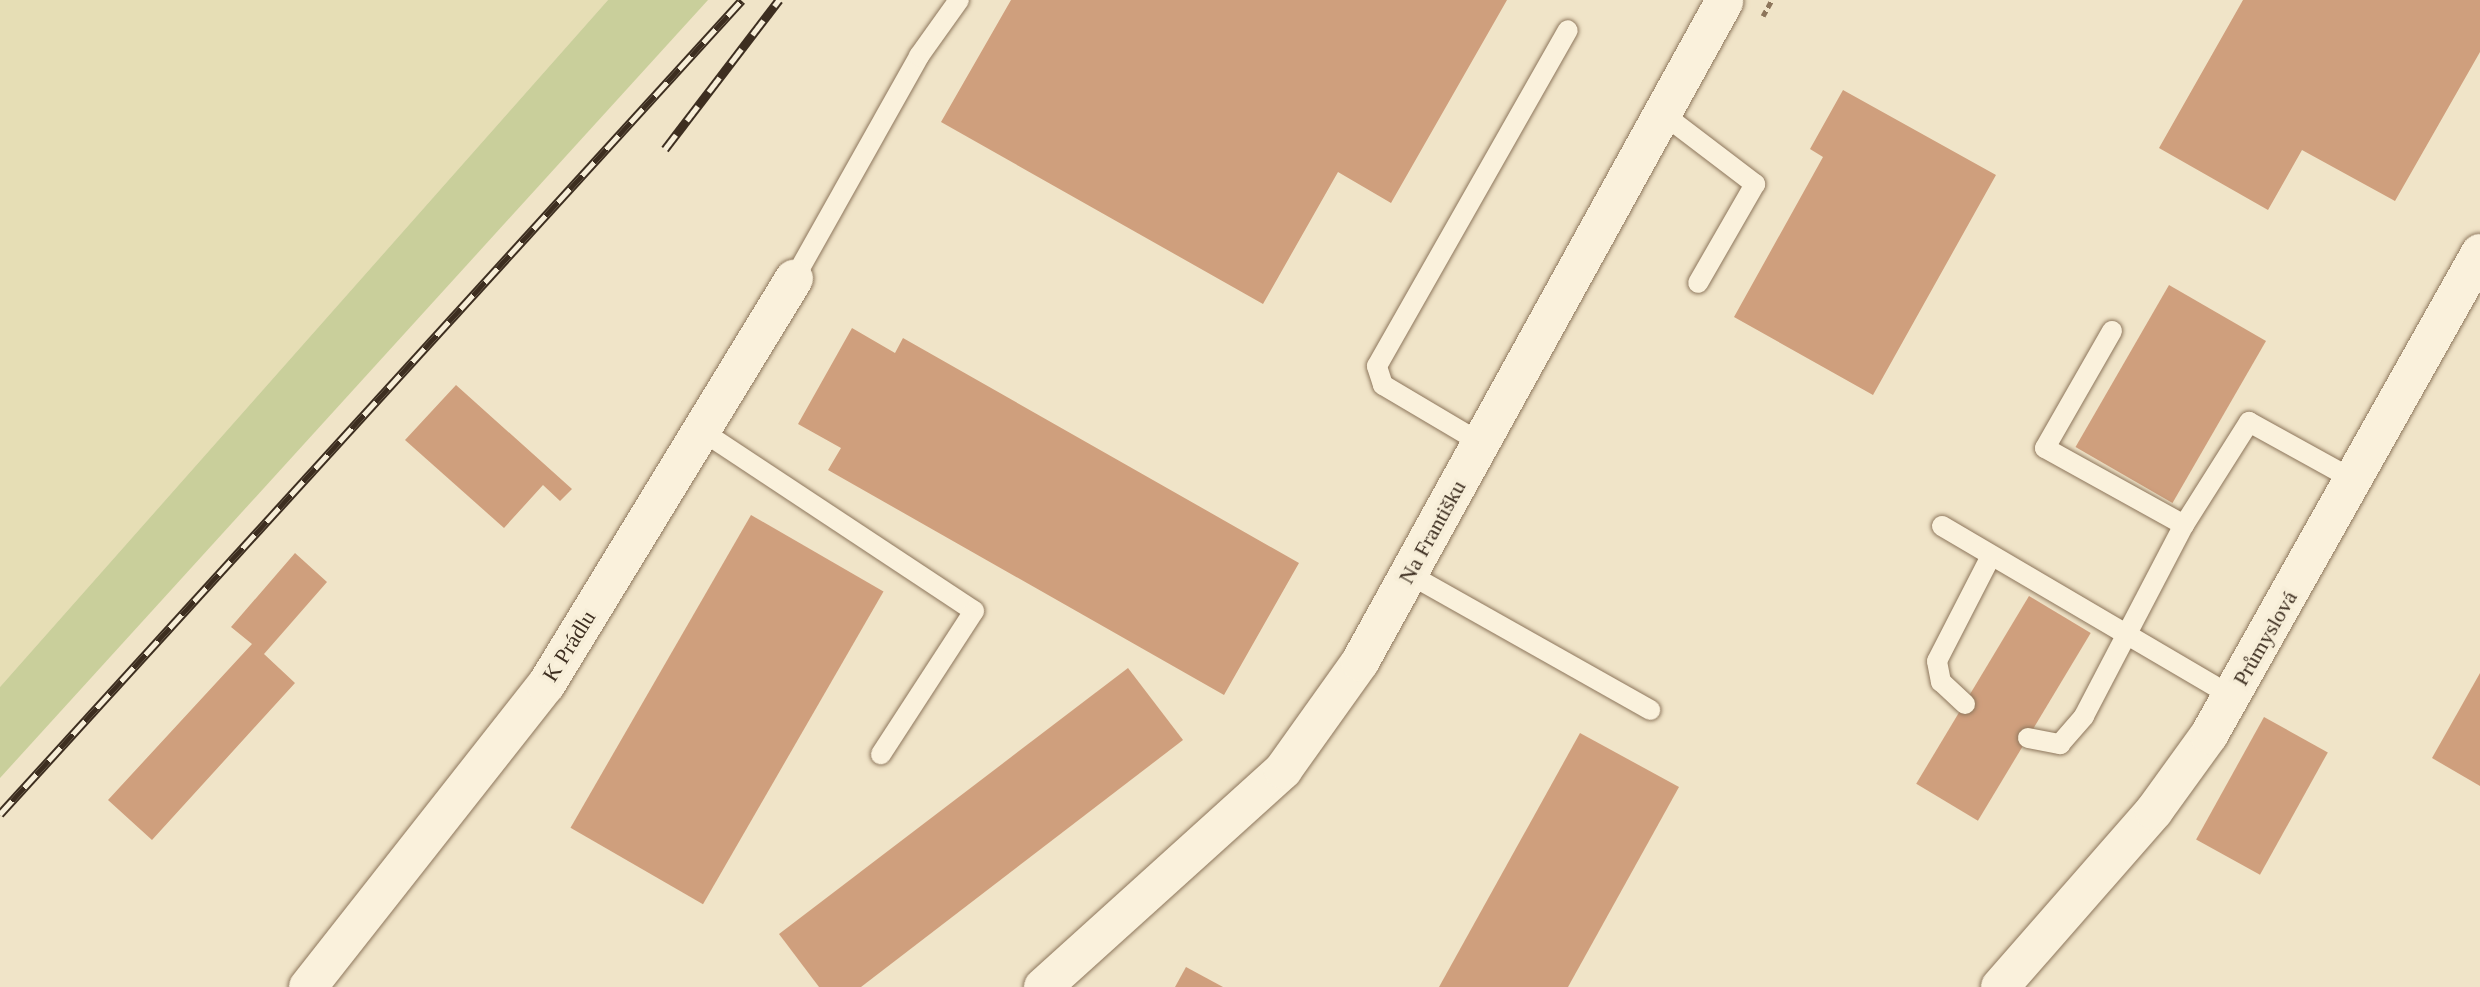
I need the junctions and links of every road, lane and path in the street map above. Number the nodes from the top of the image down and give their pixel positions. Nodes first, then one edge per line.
1 (959, 0) edge
2 (1723, 1) edge
3 (1568, 30) dead end
4 (1663, 114) junction
5 (2480, 253) edge
6 (794, 279) joint
7 (1698, 283) dead end
8 (2112, 331) dead end
9 (702, 431) junction
10 (1481, 443) junction
11 (2354, 480) junction
12 (2184, 525) junction
13 (1942, 526) dead end
14 (1991, 556) junction
15 (1409, 574) junction
16 (2127, 637) junction
17 (2232, 696) junction
18 (1965, 704) dead end
19 (1650, 710) dead end
20 (2028, 738) dead end
21 (881, 754) dead end
22 (308, 987) edge
23 (1043, 987) edge
24 (2000, 987) edge

1 - 6 lane
2 - 4 street, Na Františku
3 - 10 lane
4 - 7 lane
4 - 10 street, Na Františku
5 - 11 street, Průmyslová
6 - 9 street, K Prádlu
8 - 12 lane
9 - 21 lane
9 - 22 street, K Prádlu
10 - 15 street, Na Františku
11 - 12 lane
11 - 17 street, Průmyslová
12 - 16 lane
13 - 14 lane
14 - 16 lane
14 - 18 lane
15 - 19 lane
15 - 23 street, Na Františku
16 - 17 lane
16 - 20 lane
17 - 24 street, Průmyslová

